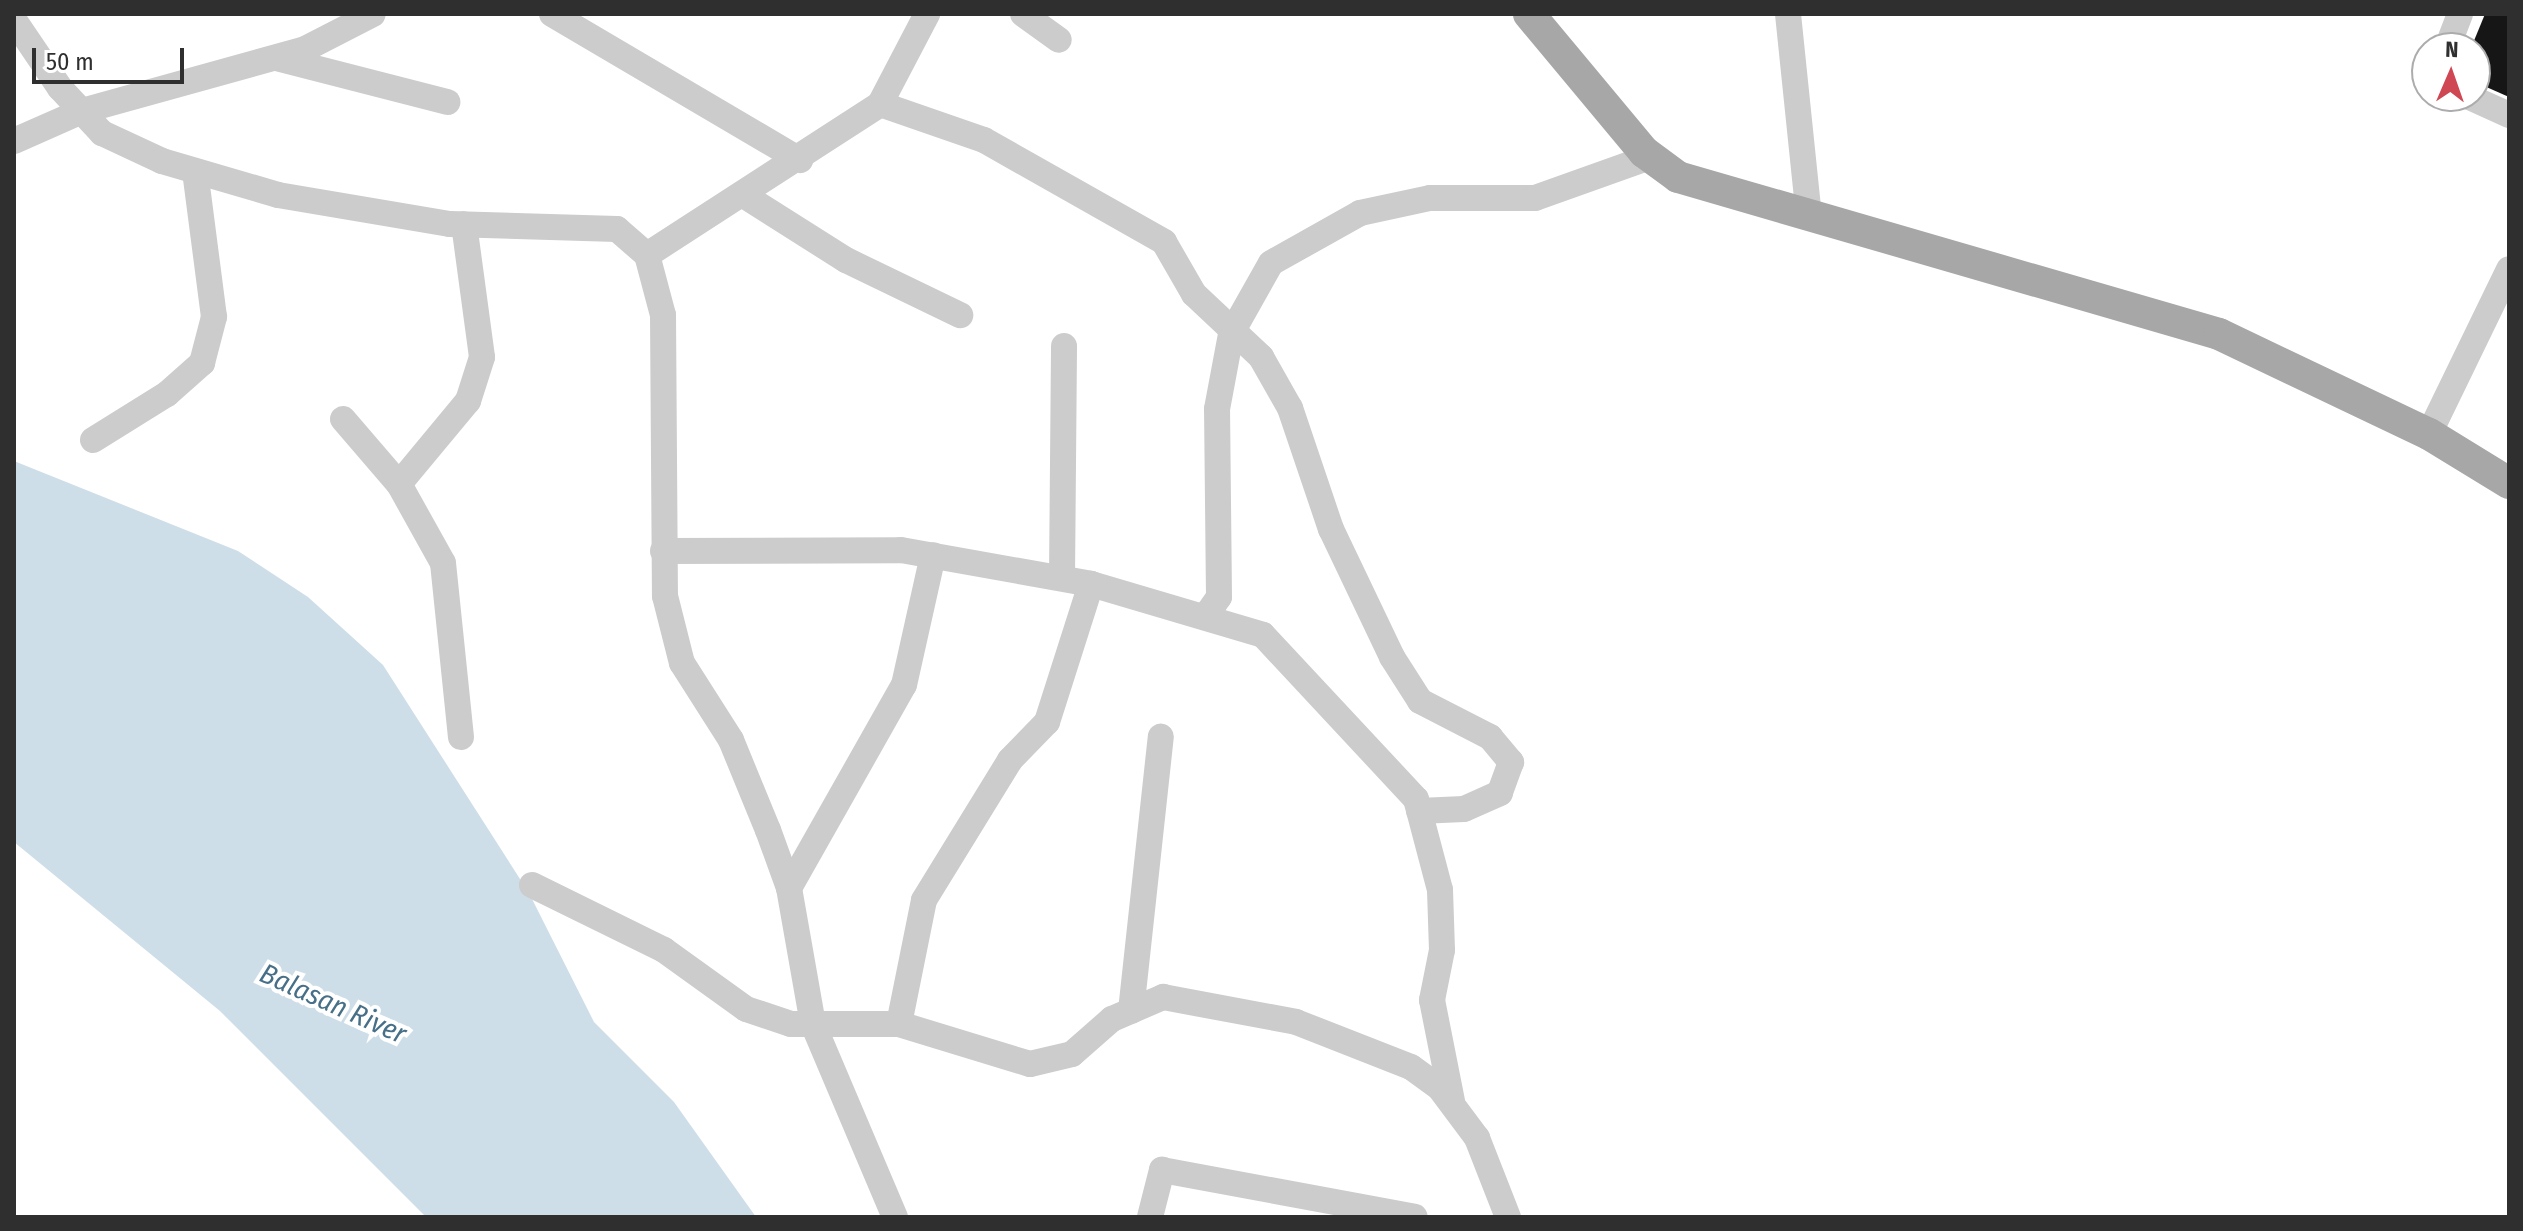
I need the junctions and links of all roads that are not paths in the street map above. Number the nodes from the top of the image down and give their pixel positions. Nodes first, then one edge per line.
1 (373, 14) edge
2 (552, 14) edge
3 (927, 14) edge
4 (1023, 14) edge
5 (1529, 14) edge
6 (1788, 14) edge
7 (14, 20) edge
8 (1059, 40) dead end
9 (276, 58) junction
10 (447, 102) dead end
11 (880, 104) junction
12 (82, 111) junction
13 (14, 141) edge
14 (1650, 157) junction
15 (800, 160) junction
16 (195, 171) junction
17 (745, 196) junction
18 (1809, 217) junction
19 (464, 224) junction
20 (647, 255) junction
21 (2509, 269) edge
22 (960, 315) dead end
23 (1231, 334) junction
24 (1064, 346) dead end
25 (343, 419) dead end
26 (2429, 434) junction
27 (93, 440) dead end
28 (2509, 483) edge
29 (399, 484) junction
30 (663, 551) junction
31 (933, 555) junction
32 (1062, 578) junction
33 (1091, 584) junction
34 (1205, 617) junction
35 (461, 737) dead end
36 (1161, 737) dead end
37 (1419, 811) junction
38 (532, 885) dead end
39 (789, 888) junction
40 (1131, 1011) junction
41 (813, 1024) junction
42 (899, 1024) junction
43 (1452, 1101) junction
44 (1386, 1214) edge
45 (895, 1217) edge
46 (1150, 1217) edge
47 (1415, 1217) edge
48 (1508, 1217) edge

1 - 9 street
2 - 15 street
3 - 11 street
4 - 8 street
5 - 14 main road
6 - 18 street
7 - 12 street
9 - 10 street
9 - 12 street
11 - 15 street
11 - 23 street
12 - 13 street
12 - 16 street
14 - 18 main road
14 - 23 street
15 - 17 street
16 - 19 street
16 - 27 street
17 - 20 street
17 - 22 street
18 - 26 main road
19 - 20 street
19 - 29 street
20 - 30 street
21 - 26 street
23 - 34 street
23 - 37 street
24 - 32 street
25 - 29 street
26 - 28 main road
29 - 35 street
30 - 31 street
30 - 39 street
31 - 32 street
31 - 39 street
32 - 33 street
33 - 34 street
33 - 42 street
34 - 37 street
36 - 40 street
37 - 43 street
38 - 41 street
39 - 41 street
40 - 42 street
40 - 43 street
41 - 42 street
41 - 45 street
43 - 48 street
44 - 46 street
44 - 47 street

